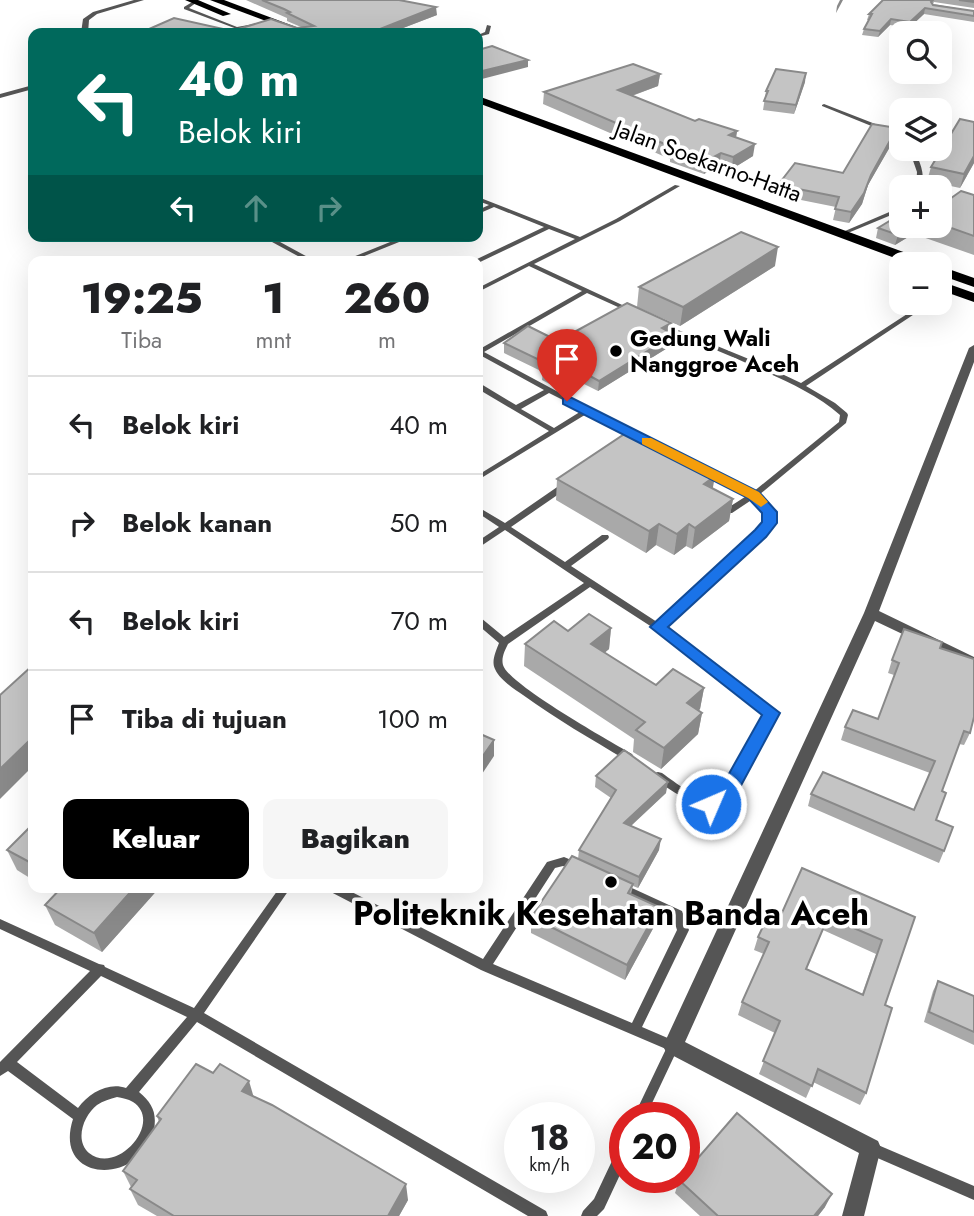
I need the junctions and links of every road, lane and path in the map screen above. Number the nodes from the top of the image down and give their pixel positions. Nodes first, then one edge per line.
1 (141, 0) edge
2 (215, 0) edge
3 (192, 1) edge
4 (489, 26) dead end
5 (85, 28) edge
6 (267, 28) edge
7 (293, 28) edge
8 (483, 34) edge
9 (28, 88) edge
10 (0, 96) edge
11 (483, 101) edge
12 (824, 105) dead end
13 (483, 113) edge
14 (889, 131) edge
15 (677, 186) junction
16 (483, 202) edge
17 (492, 206) junction
18 (483, 210) edge
19 (889, 214) edge
20 (548, 227) junction
21 (841, 234) junction
22 (580, 239) junction
23 (276, 242) edge
24 (395, 242) edge
25 (890, 252) edge
26 (302, 256) edge
27 (359, 256) edge
28 (483, 258) edge
29 (529, 264) junction
30 (889, 266) edge
31 (952, 275) edge
32 (974, 283) edge
33 (483, 287) edge
34 (586, 292) junction
35 (952, 292) edge
36 (974, 298) edge
37 (635, 313) edge
38 (910, 315) edge
39 (648, 319) edge
40 (974, 348) edge
41 (483, 349) edge
42 (483, 355) edge
43 (801, 387) junction
44 (483, 389) edge
45 (547, 391) junction
46 (515, 409) junction
47 (587, 411) junction
48 (554, 431) junction
49 (637, 436) junction
50 (626, 444) edge
51 (483, 475) edge
52 (570, 482) edge
53 (754, 495) junction
54 (729, 511) edge
55 (483, 512) edge
56 (505, 527) junction
57 (605, 537) dead end
58 (483, 542) edge
59 (565, 566) junction
60 (590, 583) junction
61 (871, 613) junction
62 (483, 624) edge
63 (658, 627) junction
64 (504, 642) junction
65 (974, 663) edge
66 (589, 873) edge
67 (615, 885) edge
68 (282, 893) edge
69 (343, 893) edge
70 (0, 924) edge
71 (485, 966) junction
72 (100, 969) junction
73 (196, 1015) junction
74 (635, 1029) junction
75 (673, 1046) junction
76 (4, 1066) edge
77 (130, 1093) junction
78 (647, 1102) edge
79 (80, 1117) junction
80 (871, 1148) junction
81 (609, 1183) edge
82 (974, 1194) edge
83 (541, 1216) edge
84 (588, 1216) edge
85 (853, 1216) edge

1 - 5 street
2 - 7 highway
3 - 6 highway
4 - 8 lane
9 - 10 street
11 - 21 highway, Jalan Soekarno-Hatta
12 - 14 lane
13 - 15 highway, Jalan Soekarno-Hatta
15 - 22 lane
15 - 30 highway, Jalan Soekarno-Hatta
16 - 17 lane
17 - 18 lane
17 - 20 lane
19 - 21 lane
20 - 22 lane
20 - 28 lane
21 - 25 highway, Jalan Soekarno-Hatta
22 - 29 lane
23 - 26 lane
24 - 27 lane
29 - 33 lane
29 - 34 lane
31 - 32 highway
34 - 37 lane
34 - 41 lane
35 - 36 highway
38 - 43 lane
39 - 43 lane
40 - 61 street
42 - 45 lane
43 - 53 lane
44 - 46 lane
45 - 46 lane
45 - 47 lane
46 - 48 lane
47 - 48 lane
47 - 49 lane
48 - 51 lane
49 - 50 lane
49 - 53 lane
52 - 56 lane
53 - 54 lane
53 - 63 lane
55 - 56 lane
56 - 58 lane
56 - 59 lane
57 - 59 lane
59 - 60 lane
60 - 63 lane
60 - 64 lane
61 - 65 street
61 - 75 street
62 - 64 lane
63 - 64 lane
66 - 71 lane
67 - 74 lane
68 - 73 lane
69 - 71 lane
70 - 72 lane
71 - 74 lane
72 - 73 lane
72 - 76 lane
73 - 77 lane
73 - 83 lane
74 - 75 lane
75 - 78 lane
75 - 80 street
76 - 79 lane
77 - 79 lane
77 - 79 lane
80 - 82 lane
80 - 85 street
81 - 84 lane

